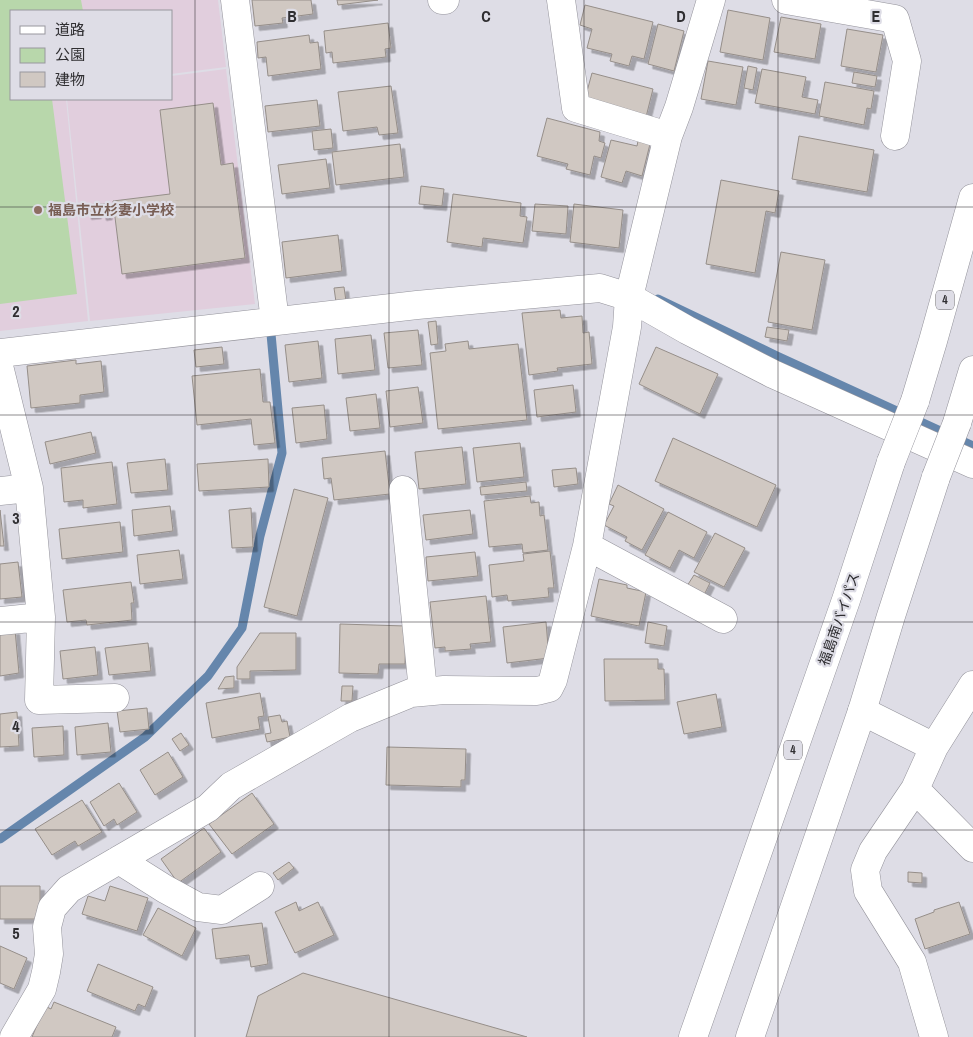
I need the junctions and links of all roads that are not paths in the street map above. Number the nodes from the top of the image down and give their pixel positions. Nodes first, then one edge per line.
1 (235, 0) edge
2 (561, 0) edge
3 (711, 0) edge
4 (786, 0) edge
5 (668, 136) junction
6 (895, 136) dead end
7 (973, 198) edge
8 (629, 297) junction
9 (276, 321) junction
10 (0, 353) edge
11 (0, 370) edge
12 (973, 370) edge
13 (973, 464) edge
14 (29, 488) junction
15 (403, 490) dead end
16 (0, 491) edge
17 (587, 546) junction
18 (41, 617) junction
19 (723, 620) dead end
20 (0, 621) edge
21 (973, 685) edge
22 (423, 692) junction
23 (115, 698) dead end
24 (862, 711) junction
25 (934, 747) junction
26 (915, 789) junction
27 (973, 848) edge
28 (119, 860) junction
29 (260, 886) dead end
30 (14, 1037) edge
31 (693, 1037) edge
32 (750, 1037) edge
33 (934, 1037) edge

1 - 9 main road
2 - 5 main road
3 - 5 main road
4 - 6 main road
5 - 8 main road
7 - 31 main road, 福島南バイパス / 4, bridge
8 - 9 main road
8 - 13 main road
8 - 17 main road
9 - 10 main road
11 - 14 main road
12 - 24 main road, bridge
14 - 16 main road
14 - 18 main road
15 - 22 main road
17 - 19 main road
17 - 22 main road
18 - 20 main road
18 - 23 main road
21 - 25 main road
22 - 28 main road
24 - 25 main road
24 - 32 main road
25 - 26 main road
26 - 27 main road
26 - 33 main road
28 - 29 main road
28 - 30 main road

